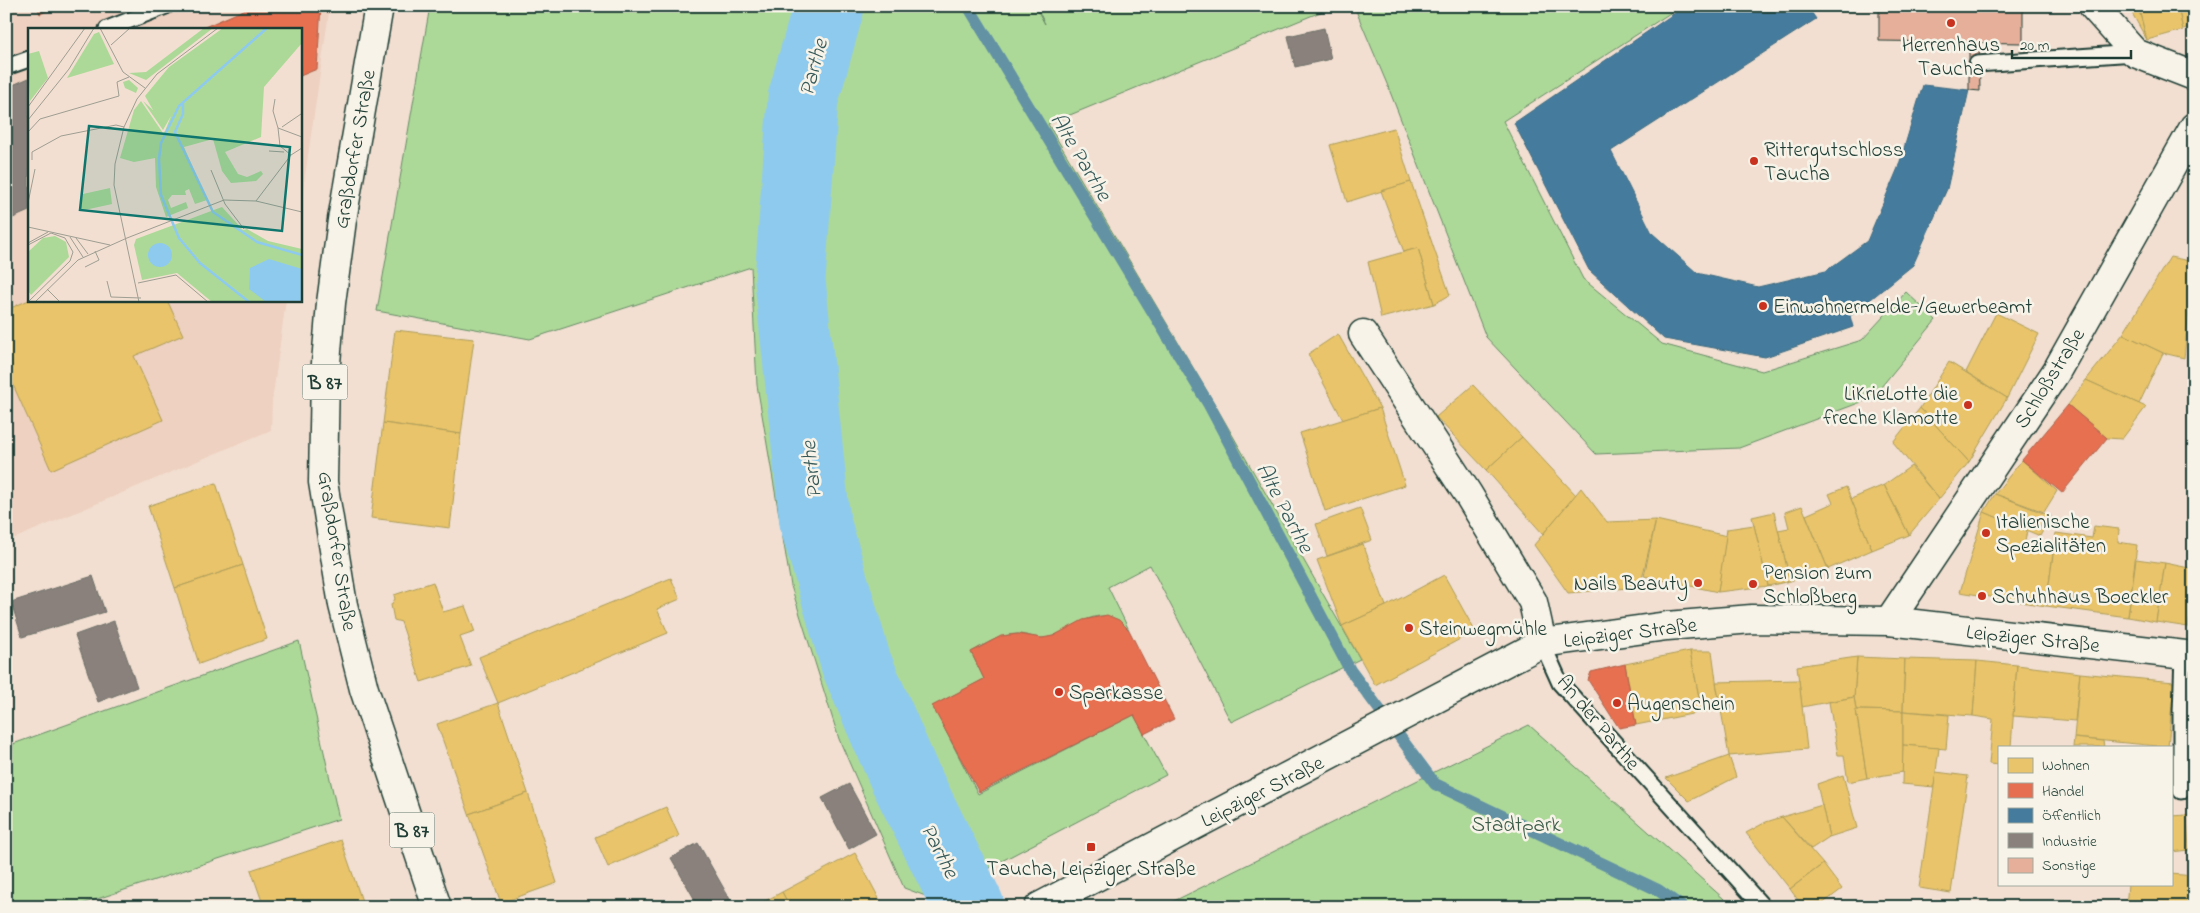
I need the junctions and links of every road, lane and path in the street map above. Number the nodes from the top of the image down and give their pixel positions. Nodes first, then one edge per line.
1 (166, 6) edge
2 (379, 6) edge
3 (2093, 6) edge
4 (110, 28) edge
5 (2135, 53) junction
6 (28, 59) edge
7 (1976, 64) dead end
8 (6, 68) edge
9 (2194, 76) edge
10 (2194, 127) edge
11 (1363, 334) dead end
12 (1888, 621) junction
13 (1542, 644) junction
14 (2189, 655) edge
15 (2181, 790) dead end
16 (437, 907) edge
17 (1039, 907) edge
18 (1764, 907) edge

1 - 4 lane
2 - 16 street, Graßdorfer Straße / B 87
3 - 5 street
5 - 7 lane
5 - 9 street
6 - 8 lane
10 - 12 street, Schloßstraße
11 - 13 street, An der Parthe
12 - 13 street, Leipziger Straße
12 - 14 street, Leipziger Straße
13 - 17 street, Leipziger Straße
13 - 18 lane, An der Parthe
14 - 15 lane

